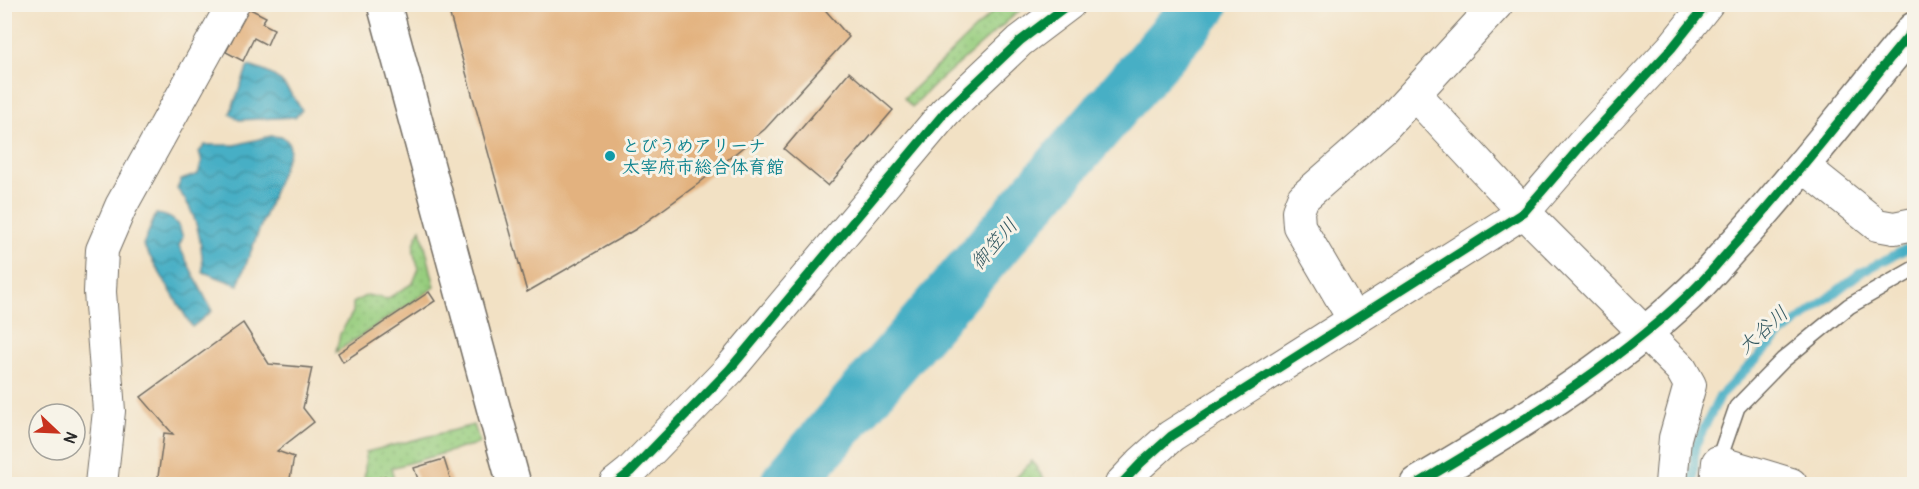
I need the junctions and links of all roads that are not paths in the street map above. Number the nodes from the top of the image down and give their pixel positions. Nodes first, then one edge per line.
1 (233, 4) edge
2 (384, 4) edge
3 (1069, 4) edge
4 (1497, 4) edge
5 (1707, 4) edge
6 (1914, 29) edge
7 (1415, 95) junction
8 (1803, 166) junction
9 (1524, 212) junction
10 (1914, 224) edge
11 (1914, 269) edge
12 (1354, 320) junction
13 (1646, 333) junction
14 (1717, 473) edge
15 (100, 484) edge
16 (514, 484) edge
17 (615, 484) edge
18 (1121, 484) edge
19 (1417, 484) edge
20 (1671, 484) edge
21 (1791, 484) edge

1 - 15 street
2 - 16 street
3 - 17 street
4 - 7 street
5 - 9 street
6 - 8 street
7 - 9 street
7 - 12 street
8 - 10 street
8 - 13 street
9 - 12 street
9 - 13 street
11 - 14 lane
12 - 18 street
13 - 19 street
13 - 20 street
14 - 21 street

